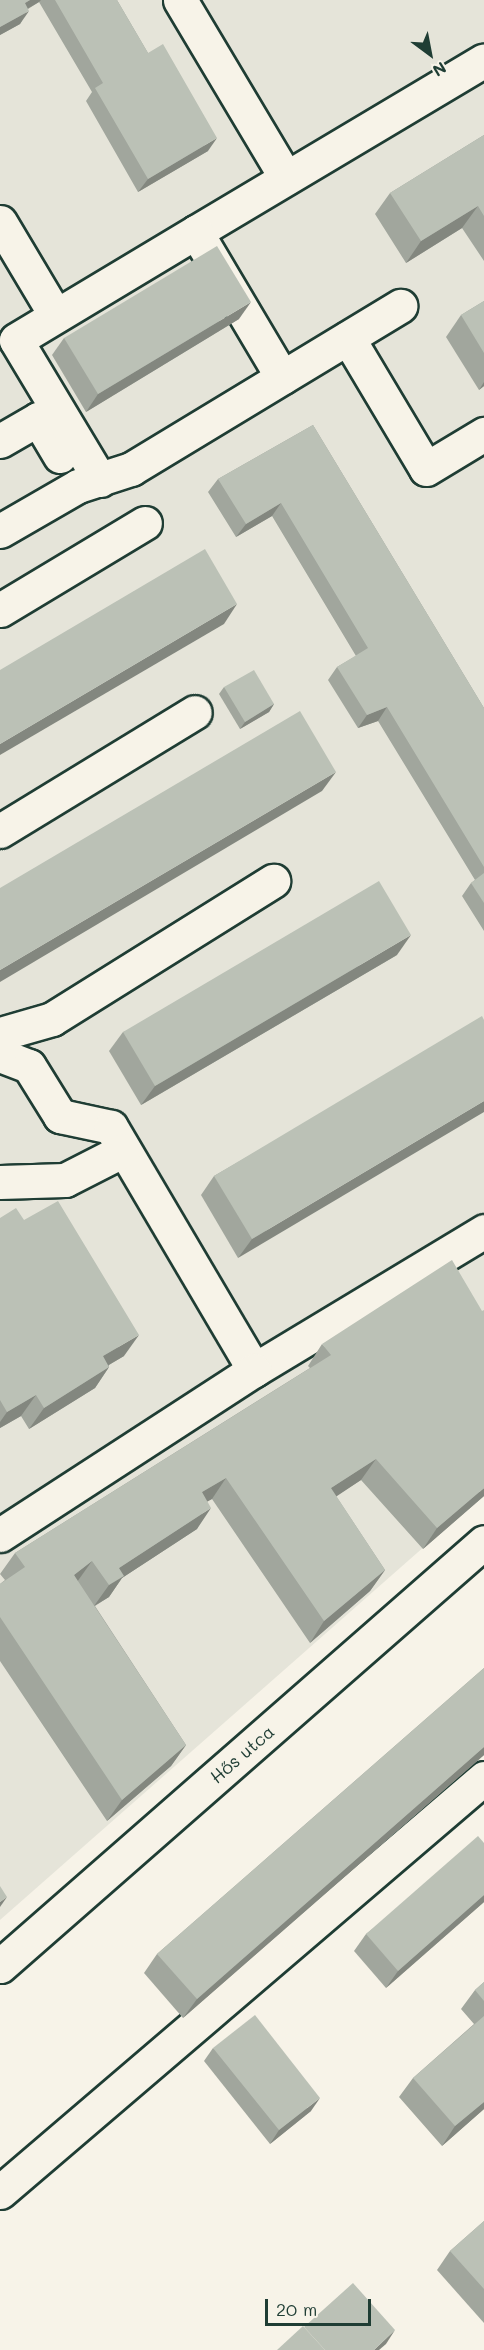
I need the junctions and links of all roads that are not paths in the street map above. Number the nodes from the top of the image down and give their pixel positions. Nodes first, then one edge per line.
1 (180, 0) edge
2 (484, 60) edge
3 (286, 178) junction
4 (0, 222) edge
5 (196, 232) junction
6 (400, 306) dead end
7 (56, 316) junction
8 (348, 338) junction
9 (282, 377) junction
10 (484, 434) edge
11 (0, 441) edge
12 (89, 483) junction
13 (145, 523) dead end
14 (0, 531) edge
15 (0, 610) edge
16 (195, 712) dead end
17 (0, 831) edge
18 (273, 881) dead end
19 (0, 1034) edge
20 (0, 1055) edge
21 (124, 1150) junction
22 (0, 1182) edge
23 (484, 1231) edge
24 (254, 1370) junction
25 (0, 1534) edge
26 (484, 1542) edge
27 (484, 1778) edge
28 (0, 1966) edge
29 (0, 2192) edge

1 - 3 street
2 - 3 street
3 - 5 street
4 - 7 street
5 - 7 street
5 - 9 street
6 - 8 street
7 - 12 street
8 - 9 street
8 - 10 street
9 - 12 street
11 - 12 street
12 - 14 street
13 - 15 street
16 - 17 street
18 - 19 street
20 - 21 street
21 - 22 street
21 - 24 street
23 - 24 street
24 - 25 street
26 - 28 street, Hős utca
27 - 29 street

